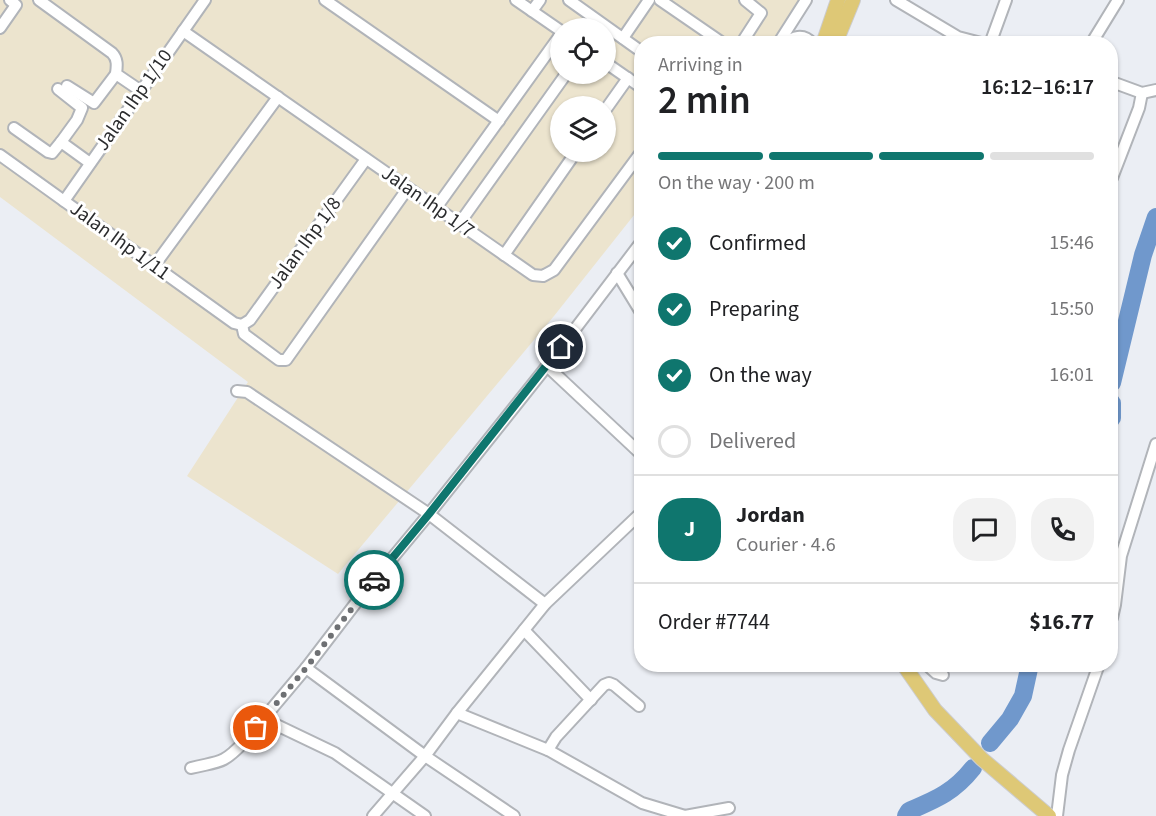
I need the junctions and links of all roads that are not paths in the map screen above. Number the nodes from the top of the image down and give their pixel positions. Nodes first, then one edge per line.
1 (39, 0) edge
2 (205, 0) edge
3 (325, 0) edge
4 (516, 0) edge
5 (540, 0) edge
6 (569, 0) edge
7 (649, 0) edge
8 (660, 0) edge
9 (745, 0) edge
10 (806, 0) edge
11 (827, 0) edge
12 (838, 0) edge
13 (853, 0) edge
14 (896, 0) edge
15 (1006, 0) edge
16 (1118, 0) edge
17 (15, 2) edge
18 (532, 11) junction
19 (831, 22) junction
20 (550, 25) edge
21 (0, 28) edge
22 (183, 30) junction
23 (712, 36) edge
24 (746, 36) edge
25 (785, 36) edge
26 (826, 36) edge
27 (838, 36) edge
28 (950, 36) edge
29 (993, 36) edge
30 (1095, 36) edge
31 (622, 38) junction
32 (634, 46) edge
33 (550, 49) edge
34 (616, 70) edge
35 (116, 74) junction
36 (628, 78) junction
37 (634, 82) edge
38 (559, 84) edge
39 (1118, 84) edge
40 (1156, 90) edge
41 (141, 91) junction
42 (1142, 93) junction
43 (615, 96) edge
44 (278, 97) junction
45 (499, 121) junction
46 (14, 128) dead end
47 (61, 142) junction
48 (0, 155) edge
49 (366, 159) junction
50 (569, 162) edge
51 (1118, 162) edge
52 (90, 163) junction
53 (634, 163) edge
54 (408, 188) junction
55 (64, 201) junction
56 (436, 208) junction
57 (459, 224) junction
58 (634, 251) edge
59 (504, 255) junction
60 (154, 266) junction
61 (617, 273) junction
62 (634, 301) edge
63 (242, 325) junction
64 (548, 366) junction
65 (237, 391) dead end
66 (1156, 444) edge
67 (634, 447) edge
68 (429, 514) junction
69 (634, 520) edge
70 (1118, 580) edge
71 (545, 603) junction
72 (524, 630) junction
73 (306, 668) junction
74 (909, 672) edge
75 (935, 672) edge
76 (1096, 672) edge
77 (944, 675) dead end
78 (591, 700) junction
79 (639, 706) dead end
80 (457, 713) junction
81 (264, 719) junction
82 (548, 750) junction
83 (425, 756) junction
84 (191, 768) dead end
85 (392, 794) junction
86 (729, 808) dead end
87 (650, 812) edge
88 (373, 816) edge
89 (425, 816) edge
90 (514, 816) edge
91 (685, 816) edge
92 (1049, 816) edge
93 (1057, 816) edge

1 - 35 street
2 - 22 street, Jalan Ihp 1/10
3 - 45 street
4 - 18 street
5 - 18 street
6 - 31 street
7 - 31 street
8 - 23 street
9 - 24 street
10 - 25 street
11 - 19 main road
12 - 19 main road
13 - 27 main road
14 - 28 street
15 - 29 street
16 - 30 street
17 - 21 street
18 - 20 street
19 - 26 main road
22 - 41 street, Jalan Ihp 1/10
22 - 44 street, Jalan Ihp 1/7
31 - 32 street
33 - 45 street
34 - 36 street
35 - 41 street
35 - 47 street
36 - 37 street
36 - 43 street
38 - 57 street
39 - 42 street
40 - 42 street
41 - 52 street, Jalan Ihp 1/10
42 - 51 street
44 - 49 street, Jalan Ihp 1/7
44 - 60 street
45 - 56 street
46 - 47 street
47 - 52 street
48 - 55 street, Jalan Ihp 1/11
49 - 54 street, Jalan Ihp 1/7
49 - 63 street, Jalan Ihp 1/8
50 - 59 street
52 - 55 street, Jalan Ihp 1/10
53 - 59 street, Jalan Ihp 1/7
54 - 56 street, Jalan Ihp 1/7
54 - 63 street, Jalan Ihp 1/11
55 - 60 street, Jalan Ihp 1/11
56 - 57 street, Jalan Ihp 1/7
57 - 59 street, Jalan Ihp 1/7
58 - 61 street
60 - 63 street, Jalan Ihp 1/11
61 - 62 street
61 - 64 street
64 - 67 street
64 - 68 street
65 - 68 street
66 - 70 street
68 - 71 street
68 - 73 street
69 - 71 street
71 - 72 street
72 - 78 street
72 - 80 street
73 - 81 street
73 - 83 street
74 - 92 main road
75 - 77 street
76 - 93 street
78 - 79 street
78 - 82 street
80 - 82 street
80 - 83 street
81 - 84 street
81 - 85 street
82 - 87 street
83 - 85 street
83 - 90 street
85 - 88 street
85 - 89 street
86 - 91 street
87 - 91 street

